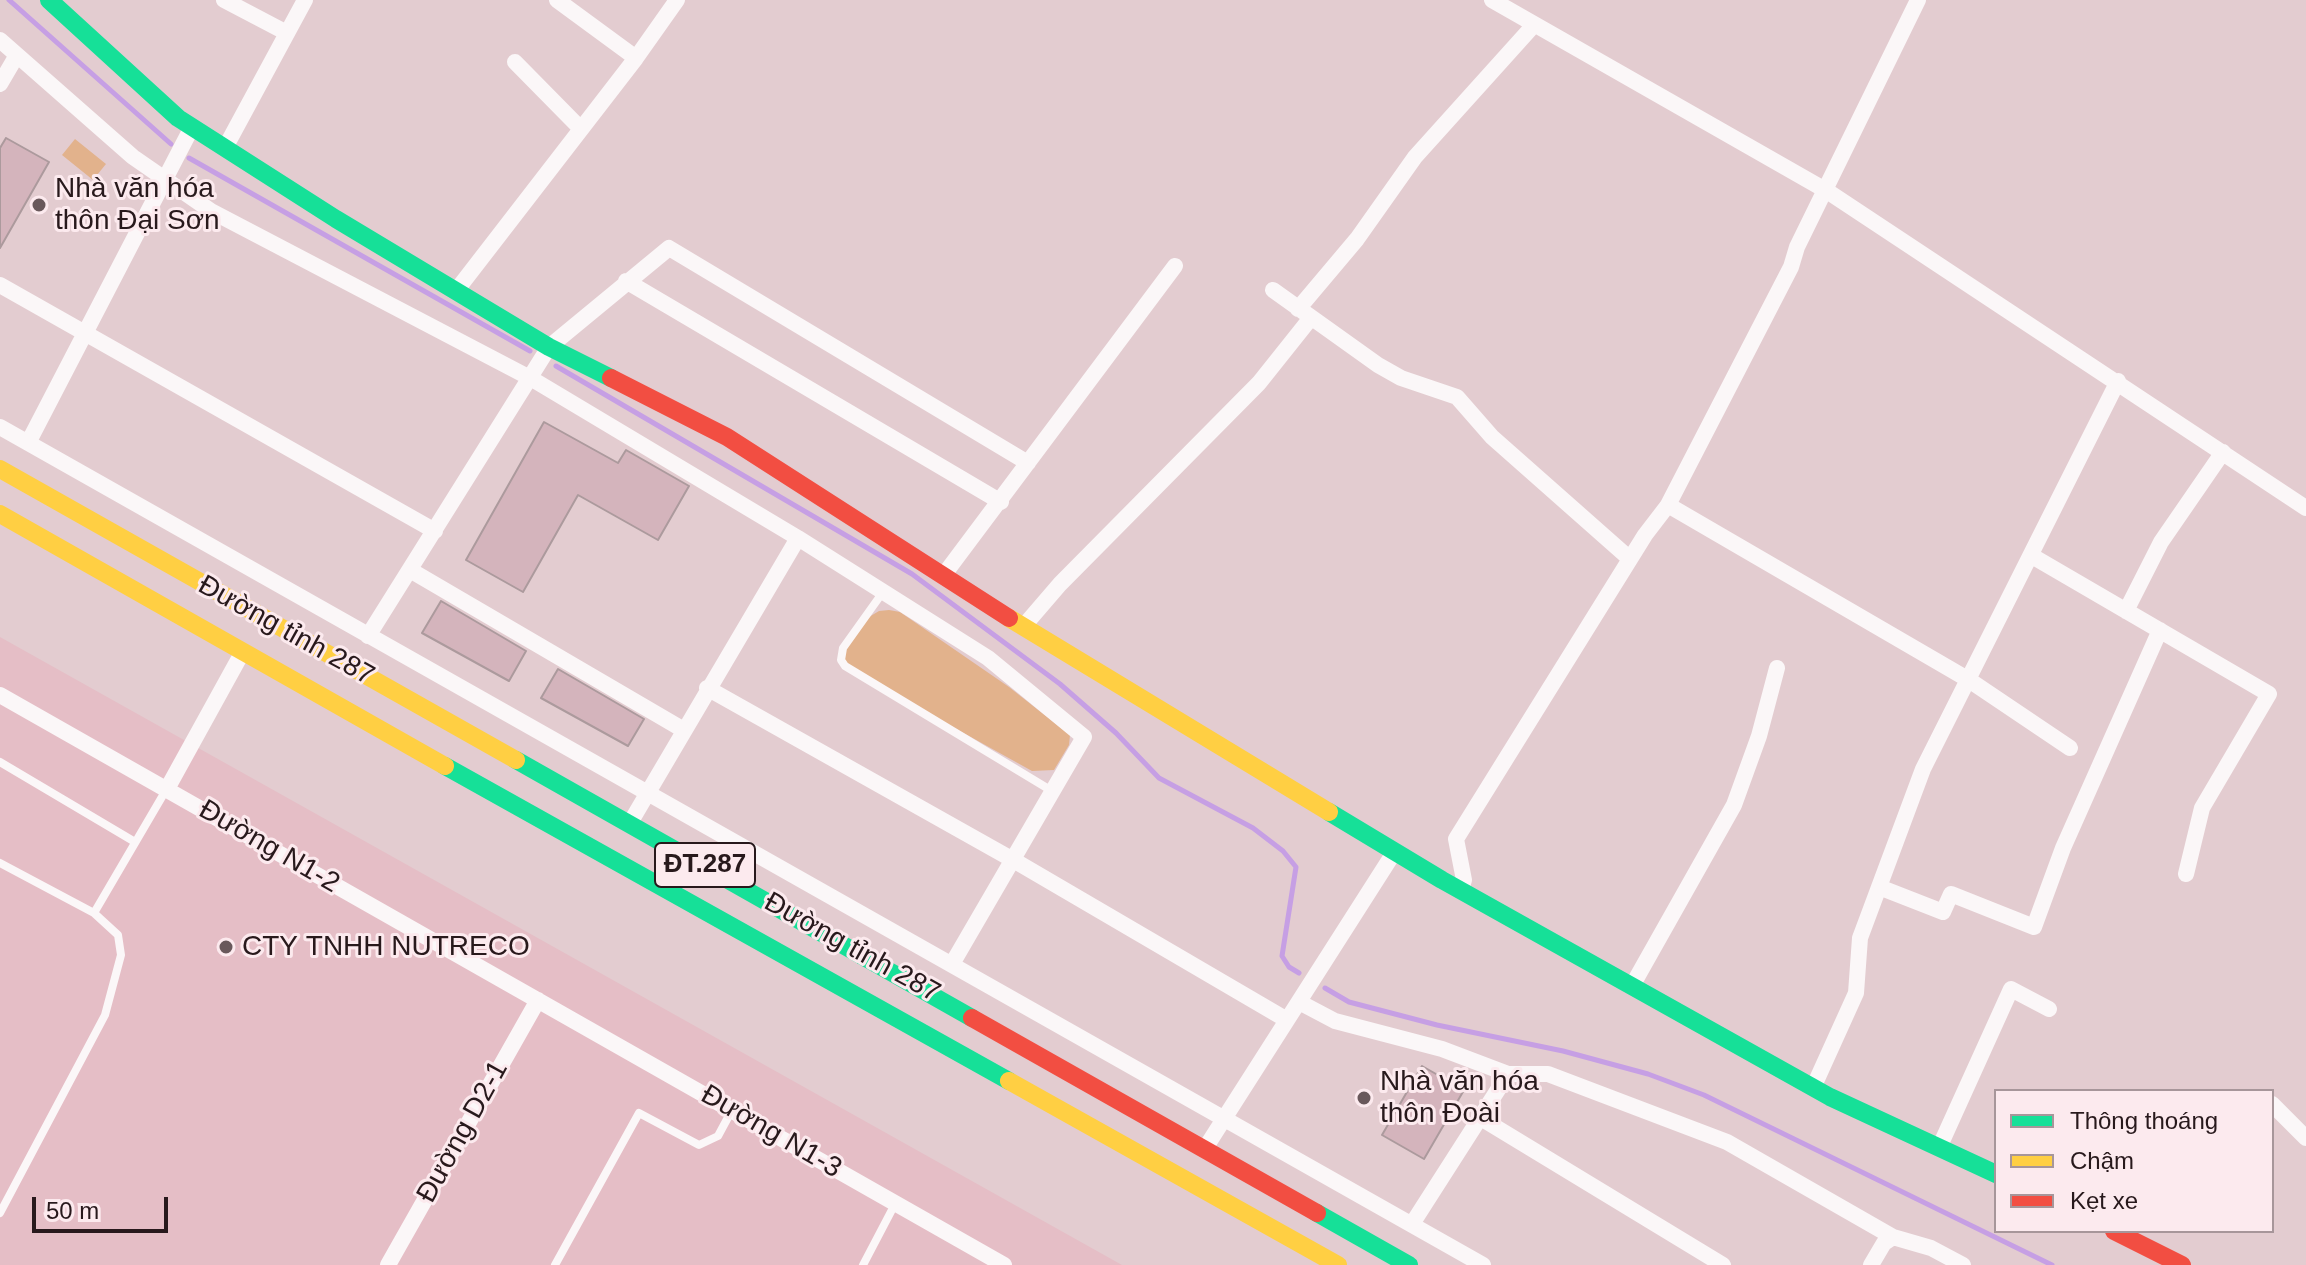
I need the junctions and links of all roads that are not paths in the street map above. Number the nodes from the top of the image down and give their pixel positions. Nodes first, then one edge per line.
1 (49, 0) edge
2 (224, 0) edge
3 (305, 0) edge
4 (557, 0) edge
5 (677, 0) edge
6 (1492, 0) edge
7 (1918, 0) edge
8 (1533, 26) junction
9 (287, 33) junction
10 (0, 40) edge
11 (17, 55) junction
12 (636, 58) junction
13 (515, 62) dead end
14 (0, 84) edge
15 (192, 127) junction
16 (581, 129) junction
17 (225, 148) junction
18 (167, 180) junction
19 (1827, 191) junction
20 (1175, 266) dead end
21 (626, 281) junction
22 (0, 285) edge
23 (1273, 290) dead end
24 (456, 291) junction
25 (1304, 314) junction
26 (87, 334) junction
27 (549, 347) junction
28 (532, 379) junction
29 (2118, 381) junction
30 (0, 427) edge
31 (28, 443) junction
32 (2223, 452) junction
33 (1028, 463) junction
34 (0, 469) edge
35 (1001, 502) junction
36 (1668, 505) junction
37 (2306, 508) edge
38 (0, 514) edge
39 (435, 531) junction
40 (798, 538) junction
41 (2032, 556) junction
42 (1630, 559) junction
43 (410, 570) junction
44 (943, 576) junction
45 (883, 591) junction
46 (2126, 611) junction
47 (1023, 627) junction
48 (2160, 630) junction
49 (368, 636) junction
50 (242, 653) junction
51 (1777, 668) dead end
52 (1969, 680) junction
53 (336, 682) junction
54 (707, 688) junction
55 (0, 695) edge
56 (682, 729) junction
57 (2070, 748) dead end
58 (0, 762) edge
59 (167, 789) junction
60 (646, 790) junction
61 (1054, 793) junction
62 (630, 823) junction
63 (135, 842) junction
64 (1395, 851) junction
65 (1015, 861) junction
66 (0, 863) edge
67 (2186, 874) dead end
68 (1879, 887) junction
69 (1461, 890) junction
70 (94, 913) junction
71 (952, 964) junction
72 (1632, 986) junction
73 (538, 1000) junction
74 (1299, 1002) junction
75 (2049, 1009) dead end
76 (1287, 1020) junction
77 (1508, 1074) junction
78 (1813, 1088) junction
79 (2274, 1106) edge
80 (732, 1110) junction
81 (1479, 1117) junction
82 (1224, 1118) junction
83 (2306, 1138) edge
84 (1206, 1147) junction
85 (1939, 1148) junction
86 (1994, 1173) edge
87 (895, 1204) junction
88 (0, 1213) edge
89 (1412, 1224) junction
90 (2118, 1233) edge
91 (1893, 1237) junction
92 (388, 1265) edge
93 (555, 1265) edge
94 (863, 1265) edge
95 (1004, 1265) edge
96 (1338, 1265) edge
97 (1409, 1265) edge
98 (1483, 1265) edge
99 (1723, 1265) edge
100 (1871, 1265) edge
101 (1963, 1265) edge
102 (2182, 1265) edge

1 - 15 main road
2 - 9 street
3 - 9 street
4 - 12 street
5 - 12 street
6 - 8 street
7 - 19 street
8 - 19 street
8 - 25 street
9 - 17 street
10 - 11 street
11 - 14 street
11 - 18 street
12 - 16 street
13 - 16 street
15 - 17 main road
15 - 18 street
16 - 24 street
17 - 24 main road
18 - 26 street
18 - 28 street
19 - 29 street
19 - 36 street
20 - 33 street
21 - 27 street
21 - 33 street
21 - 35 street
22 - 26 street
23 - 25 street
24 - 27 main road
25 - 42 street
25 - 47 street
26 - 31 street
26 - 39 street
27 - 28 street
27 - 44 main road
28 - 39 street
28 - 40 street
29 - 32 street
29 - 41 street
30 - 31 street
31 - 49 street
32 - 37 street
32 - 46 street
33 - 35 street
34 - 53 main road, Đường tỉnh 287 / ĐT.287
35 - 44 street
36 - 42 street
36 - 52 street
38 - 50 main road, Đường tỉnh 287 / ĐT.287
39 - 43 street
40 - 45 street
40 - 54 street
41 - 46 street
41 - 52 street
42 - 69 street
43 - 49 street
43 - 56 street
44 - 47 main road
45 - 61 street
45 - 61 lane
46 - 48 street
47 - 64 main road
48 - 67 street
48 - 68 street
49 - 60 street
50 - 53 main road, Đường tỉnh 287 / ĐT.287
50 - 59 street
51 - 72 street
52 - 57 street
52 - 68 street
53 - 62 main road, Đường tỉnh 287 / ĐT.287
53 - 96 main road, Đường tỉnh 287 / ĐT.287
54 - 56 street
54 - 65 street
55 - 59 street, Đường N1-2
56 - 60 street
58 - 63 lane
59 - 63 lane
59 - 73 street, Đường N1-2
60 - 62 street
60 - 71 street
61 - 65 street
62 - 84 main road, Đường tỉnh 287 / ĐT.287
63 - 70 lane
64 - 69 main road
64 - 74 street
65 - 71 street
65 - 76 street
66 - 70 lane
68 - 78 street
69 - 72 main road
70 - 88 lane
71 - 82 street
72 - 78 main road
73 - 80 street, Đường N1-3
73 - 92 street, Đường D2-1
74 - 76 street
74 - 77 street
75 - 85 street
76 - 82 street
77 - 81 street
77 - 91 street
78 - 85 main road
79 - 83 street
80 - 87 street, Đường N1-3
80 - 93 lane
81 - 89 street
81 - 99 street
82 - 84 street
82 - 89 street
84 - 97 main road, Đường tỉnh 287 / ĐT.287
85 - 86 main road
87 - 94 lane
87 - 95 street, Đường N1-3
89 - 98 street
90 - 102 main road
91 - 100 street
91 - 101 street

